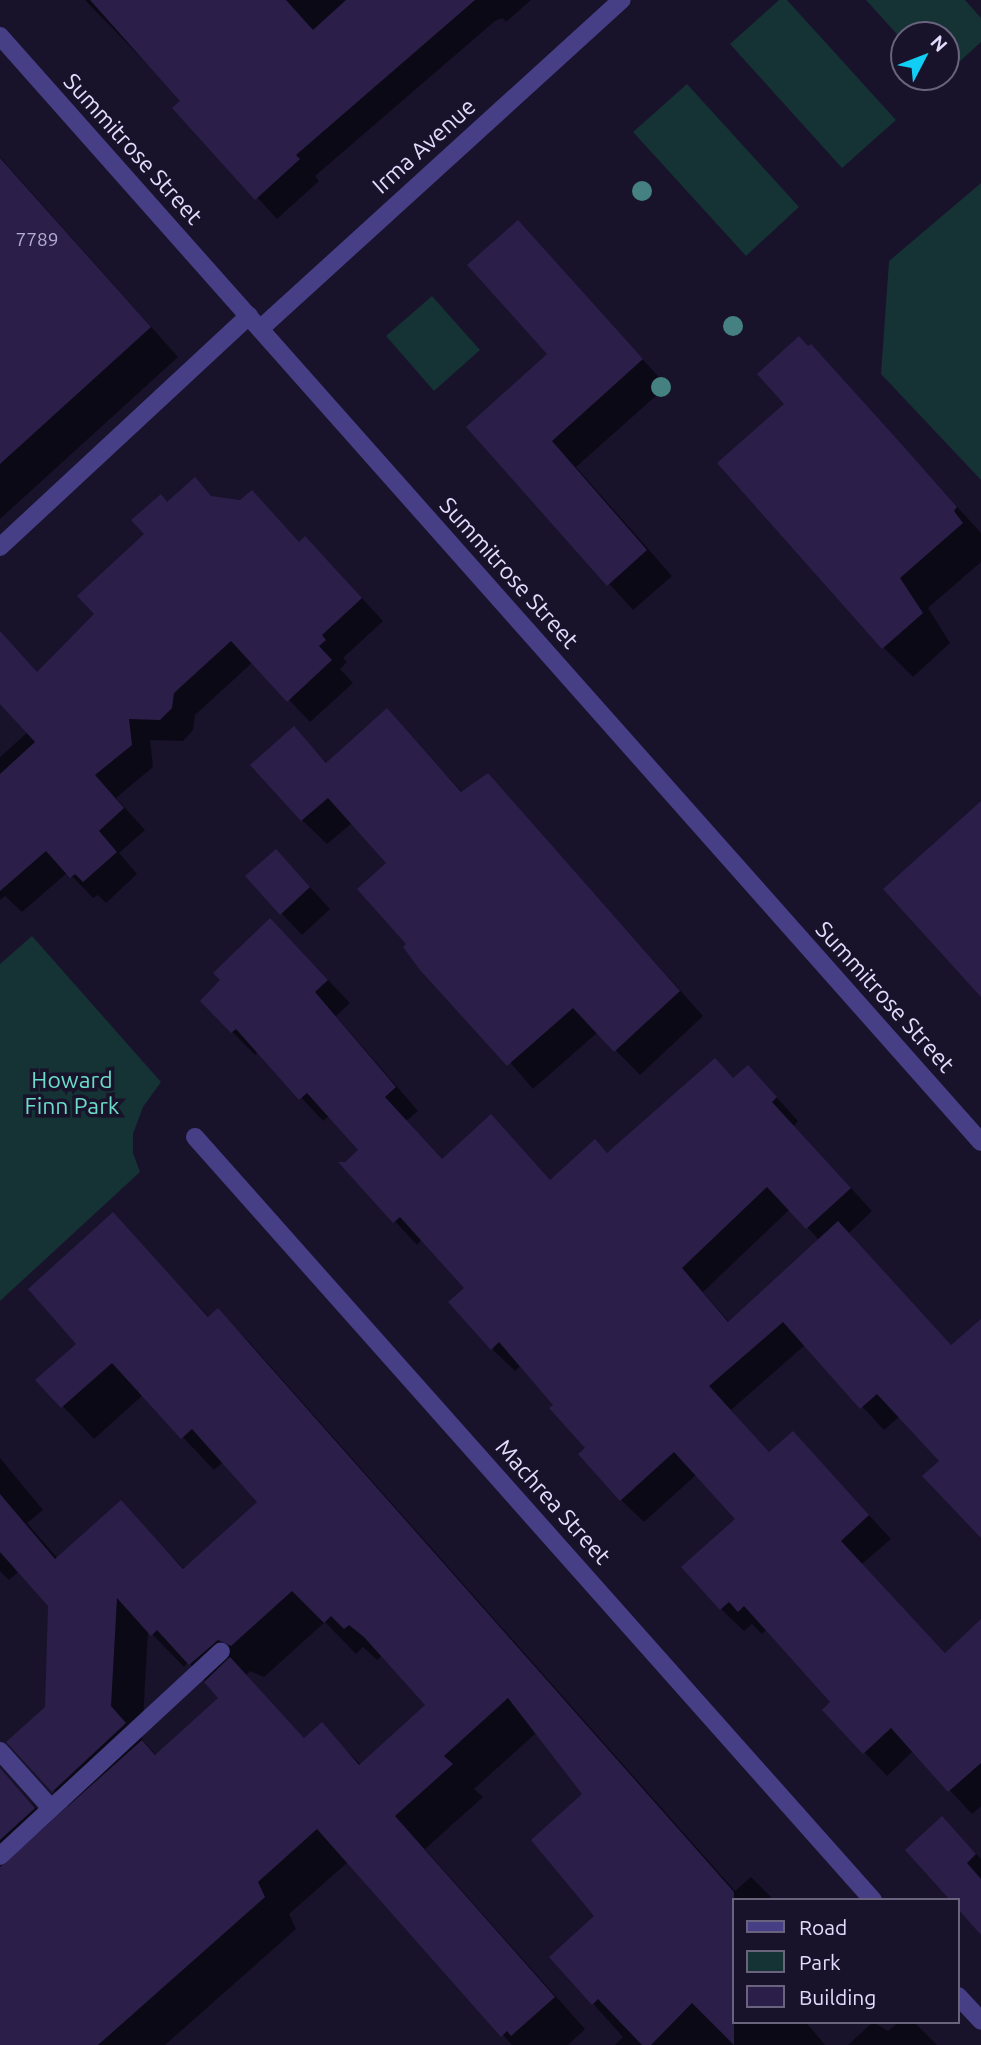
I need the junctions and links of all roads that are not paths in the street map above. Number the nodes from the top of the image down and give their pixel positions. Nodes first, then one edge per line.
1 (622, 0) edge
2 (0, 36) edge
3 (254, 323) junction
4 (0, 547) edge
5 (195, 1137) dead end
6 (981, 1142) edge
7 (221, 1651) dead end
8 (0, 1751) edge
9 (51, 1808) junction
10 (0, 1856) edge
11 (871, 1898) edge
12 (960, 1998) edge
13 (981, 2021) edge

1 - 3 street, Irma Avenue
2 - 3 street, Summitrose Street
3 - 4 street, Irma Avenue
3 - 6 street, Summitrose Street
5 - 11 street, Machrea Street
7 - 9 street
8 - 9 street
9 - 10 street
12 - 13 street

